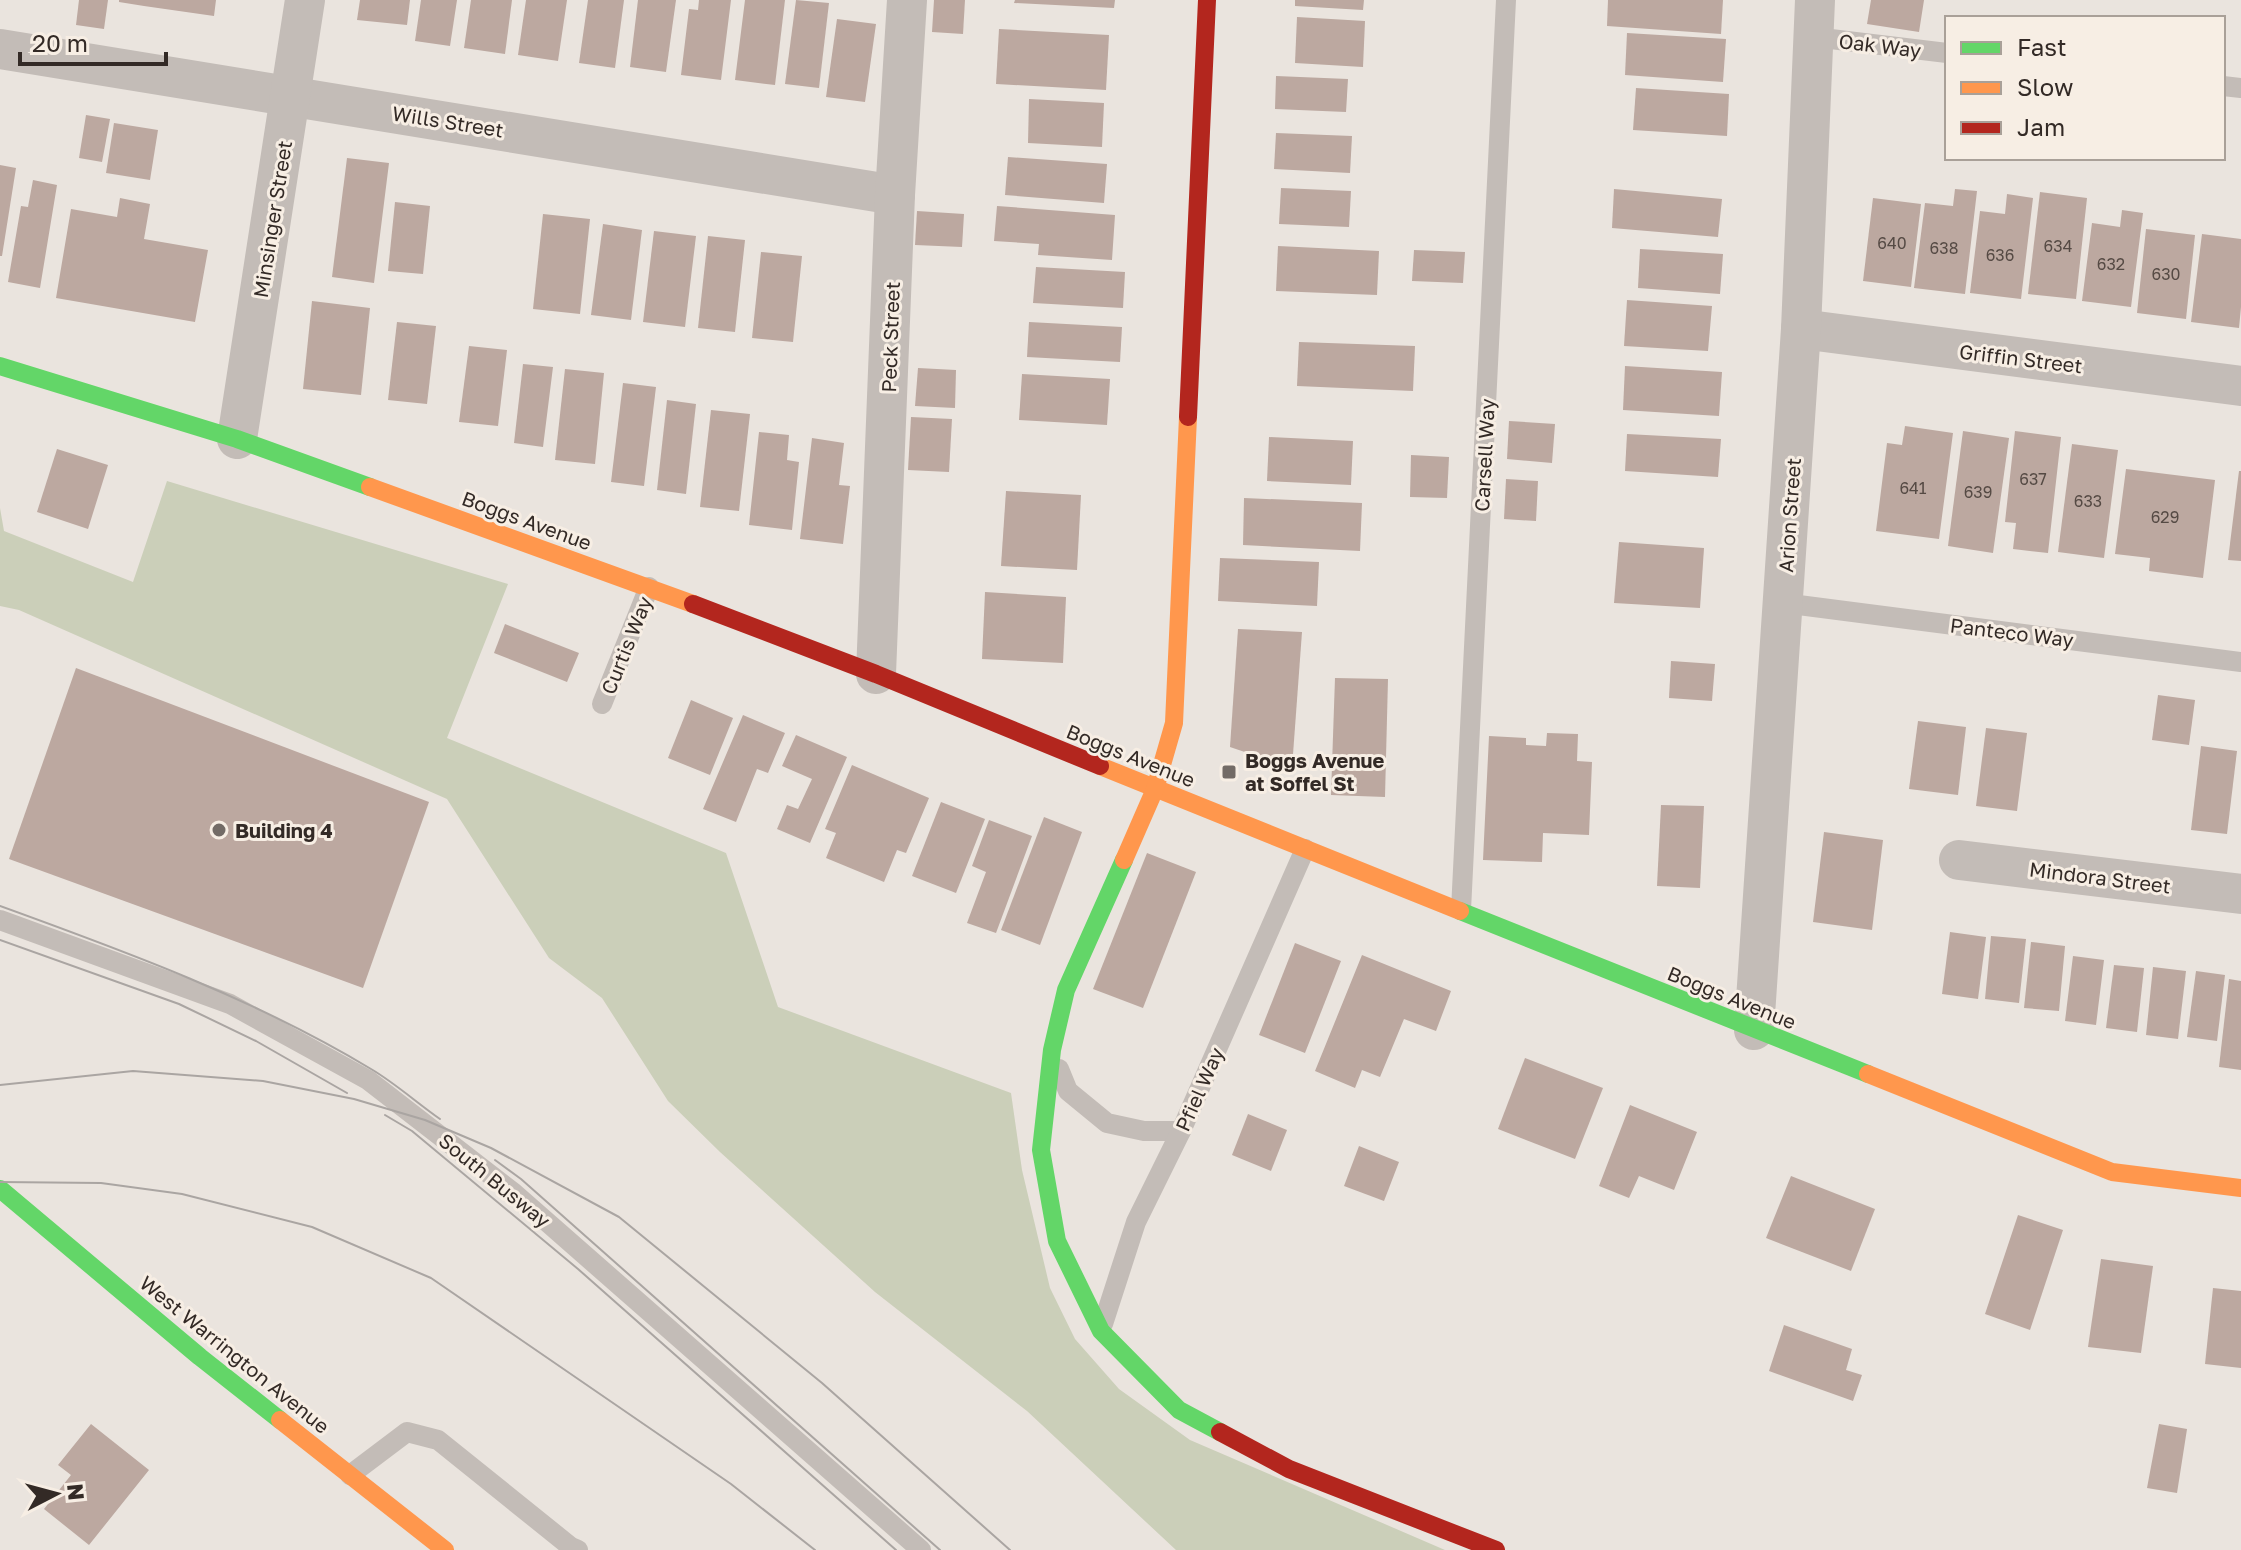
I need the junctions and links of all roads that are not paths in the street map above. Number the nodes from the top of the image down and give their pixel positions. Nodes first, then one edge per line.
1 (305, 0) edge
2 (907, 0) edge
3 (1207, 0) edge
4 (1506, 0) edge
5 (1815, 18) edge
6 (0, 49) edge
7 (1945, 52) edge
8 (292, 95) junction
9 (895, 195) junction
10 (1801, 329) junction
11 (0, 366) edge
12 (2241, 386) edge
13 (237, 439) junction
14 (649, 587) junction
15 (1783, 603) junction
16 (2241, 662) edge
17 (876, 674) junction
18 (602, 704) dead end
19 (1155, 789) junction
20 (1305, 849) junction
21 (1959, 860) dead end
22 (2241, 894) edge
23 (1461, 910) junction
24 (0, 920) edge
25 (1754, 1030) junction
26 (1052, 1050) junction
27 (1181, 1131) junction
28 (2241, 1188) edge
29 (0, 1189) edge
30 (1101, 1331) junction
31 (350, 1475) junction
32 (445, 1550) edge
33 (578, 1550) edge
34 (921, 1550) edge
35 (1496, 1550) edge

1 - 8 street, Minsinger Street
2 - 9 street, Peck Street
3 - 19 street
4 - 23 lane, Carsell Way
5 - 7 lane, Oak Way
5 - 10 street, Arion Street
6 - 8 street, Wills Street
8 - 9 street, Wills Street
8 - 13 street, Minsinger Street
9 - 17 street, Peck Street
10 - 12 street, Griffin Street
10 - 15 street, Arion Street
11 - 13 street, Boggs Avenue
13 - 14 street, Boggs Avenue
14 - 17 street, Boggs Avenue
14 - 18 lane, Curtis Way
15 - 16 lane, Panteco Way
15 - 25 street, Arion Street
17 - 19 street, Boggs Avenue
19 - 20 street, Boggs Avenue
19 - 26 street
20 - 23 street, Boggs Avenue
20 - 27 lane, Pfiel Way
21 - 22 street, Mindora Street
23 - 25 street, Boggs Avenue
24 - 34 lane, South Busway
25 - 28 street, Boggs Avenue
26 - 27 lane
26 - 30 street
27 - 30 lane, Pfiel Way
29 - 31 street, West Warrington Avenue
30 - 35 street
31 - 32 street, West Warrington Avenue
31 - 33 lane

